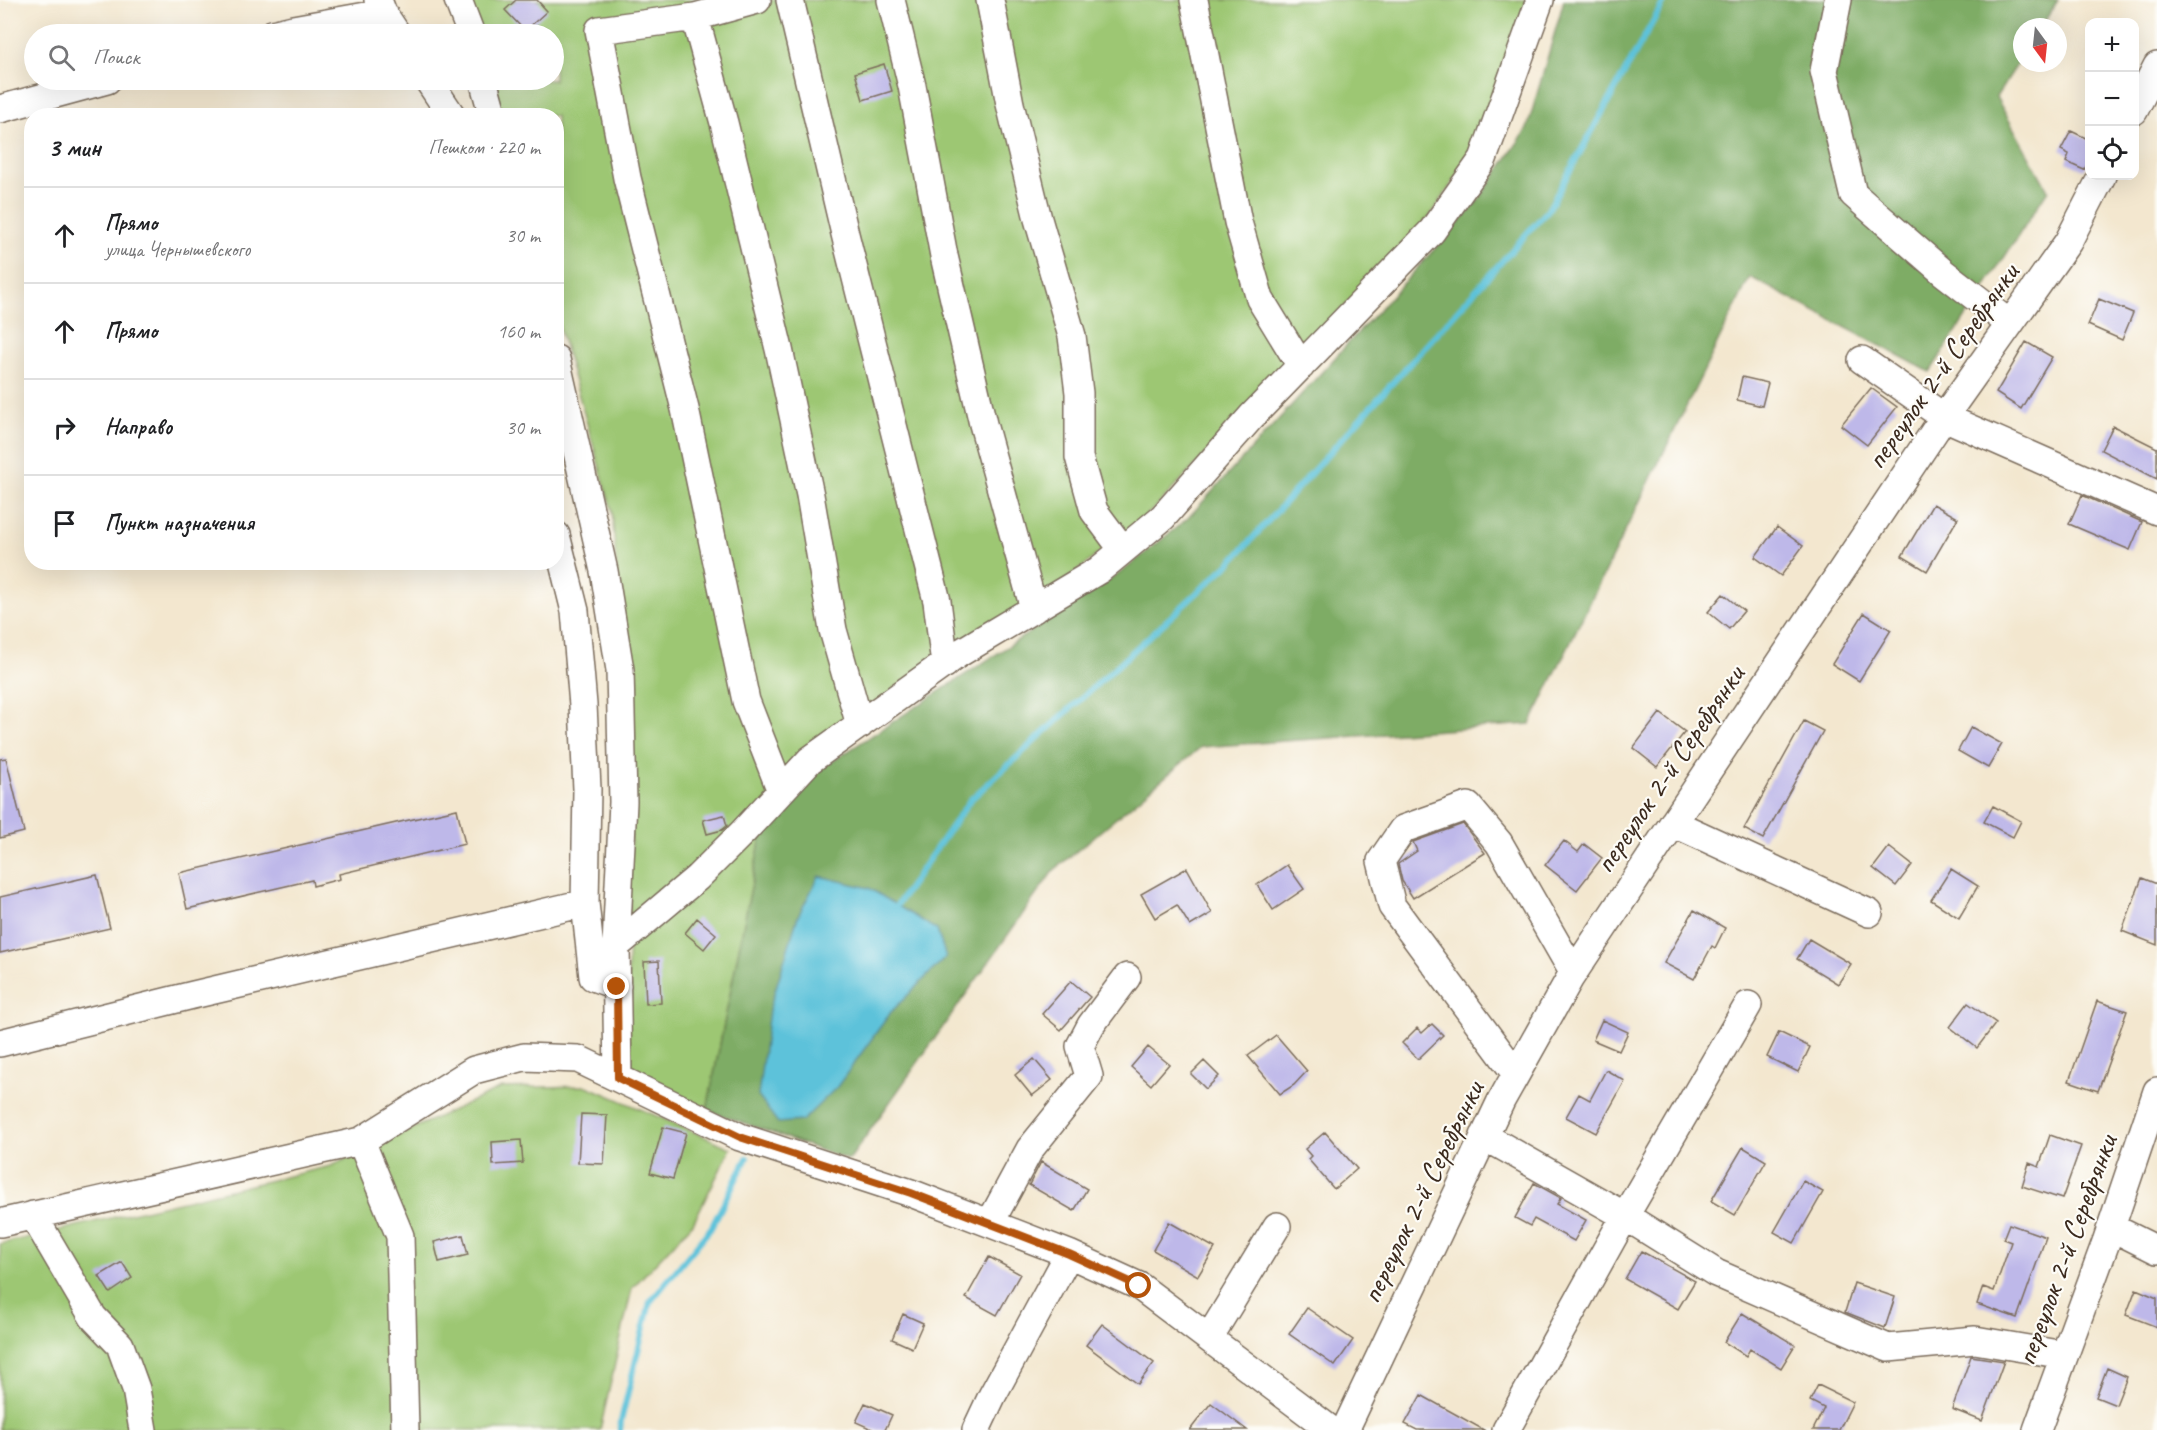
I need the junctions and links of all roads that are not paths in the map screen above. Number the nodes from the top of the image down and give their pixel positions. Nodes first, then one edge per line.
1 (458, 0) edge
2 (756, 0) edge
3 (790, 0) edge
4 (891, 0) edge
5 (990, 0) edge
6 (1194, 0) edge
7 (1540, 0) edge
8 (1838, 0) edge
9 (386, 16) edge
10 (695, 17) junction
11 (329, 24) edge
12 (467, 24) edge
13 (2157, 66) edge
14 (70, 90) edge
15 (435, 90) edge
16 (486, 90) edge
17 (2139, 101) edge
18 (447, 108) edge
19 (491, 108) edge
20 (0, 109) edge
21 (2100, 180) edge
22 (2010, 324) junction
23 (1862, 360) dead end
24 (1300, 366) junction
25 (564, 394) edge
26 (1944, 417) junction
27 (2157, 511) edge
28 (1123, 550) junction
29 (564, 567) edge
30 (1034, 609) junction
31 (945, 664) junction
32 (860, 725) junction
33 (781, 791) junction
34 (1673, 823) junction
35 (585, 903) junction
36 (1869, 913) dead end
37 (616, 946) junction
38 (1573, 972) junction
39 (1127, 977) dead end
40 (617, 987) junction
41 (1748, 1005) dead end
42 (0, 1043) edge
43 (1516, 1074) junction
44 (618, 1078) junction
45 (2157, 1091) edge
46 (1484, 1136) junction
47 (362, 1140) junction
48 (33, 1215) junction
49 (1625, 1216) junction
50 (0, 1223) edge
51 (990, 1224) junction
52 (1276, 1226) dead end
53 (2111, 1227) junction
54 (2157, 1250) edge
55 (1069, 1254) junction
56 (1209, 1338) junction
57 (2064, 1355) junction
58 (143, 1430) edge
59 (405, 1430) edge
60 (976, 1430) edge
61 (1331, 1430) edge
62 (1345, 1430) edge
63 (1506, 1430) edge
64 (2037, 1430) edge

1 - 12 street
2 - 10 street
3 - 31 street
4 - 30 street
5 - 28 street
6 - 24 street
7 - 24 street
8 - 22 street
9 - 11 street
10 - 32 street
10 - 33 street
13 - 17 street
14 - 20 street
15 - 18 street
16 - 19 street
21 - 22 street, переулок 2-й Серебрянки
22 - 26 street, переулок 2-й Серебрянки
23 - 26 street
24 - 28 street
25 - 37 street
26 - 27 street
26 - 34 street, переулок 2-й Серебрянки
28 - 30 street
29 - 35 street
30 - 31 street
31 - 32 street
32 - 33 street
33 - 37 street
34 - 36 street
34 - 38 street, переулок 2-й Серебрянки
35 - 40 street
35 - 42 street
37 - 40 street
38 - 43 street, переулок 2-й Серебрянки
38 - 43 street
39 - 51 street
40 - 44 street
41 - 49 street
43 - 46 street, переулок 2-й Серебрянки
44 - 47 street
44 - 51 street
45 - 53 street, переулок 2-й Серебрянки
46 - 49 street
46 - 62 street, переулок 2-й Серебрянки
47 - 48 street
47 - 59 street
48 - 50 street
48 - 58 street
49 - 57 street
49 - 63 street
51 - 55 street
52 - 56 street
53 - 54 street
53 - 57 street, переулок 2-й Серебрянки
55 - 56 street
55 - 60 street
56 - 61 street
57 - 64 street, переулок 2-й Серебрянки

